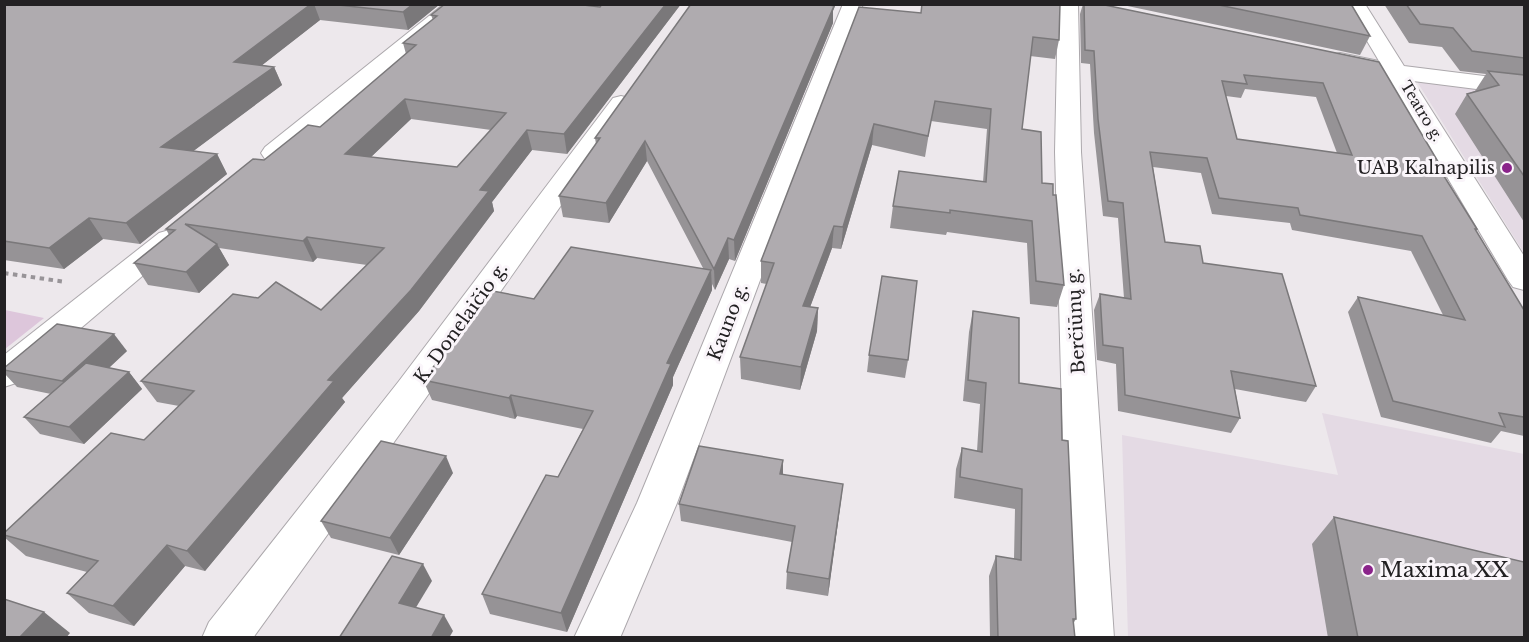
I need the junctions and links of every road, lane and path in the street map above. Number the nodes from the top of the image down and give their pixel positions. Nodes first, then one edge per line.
1 (457, 4) edge
2 (853, 4) edge
3 (1355, 4) edge
4 (1076, 5) edge
5 (1317, 55) edge
6 (1398, 72) junction
7 (637, 82) edge
8 (1524, 88) edge
9 (257, 167) edge
10 (192, 220) edge
11 (4, 273) edge
12 (1524, 280) edge
13 (109, 288) junction
14 (4, 374) edge
15 (225, 638) edge
16 (597, 638) edge
17 (1091, 638) edge

1 - 9 street
2 - 16 street, Kauno g.
3 - 6 street, Teatro g.
4 - 17 street, Berčiūnų g.
5 - 6 street
6 - 8 street
6 - 12 street, Teatro g.
7 - 15 street, K. Donelaičio g.
10 - 13 street
11 - 13 path
13 - 14 street

